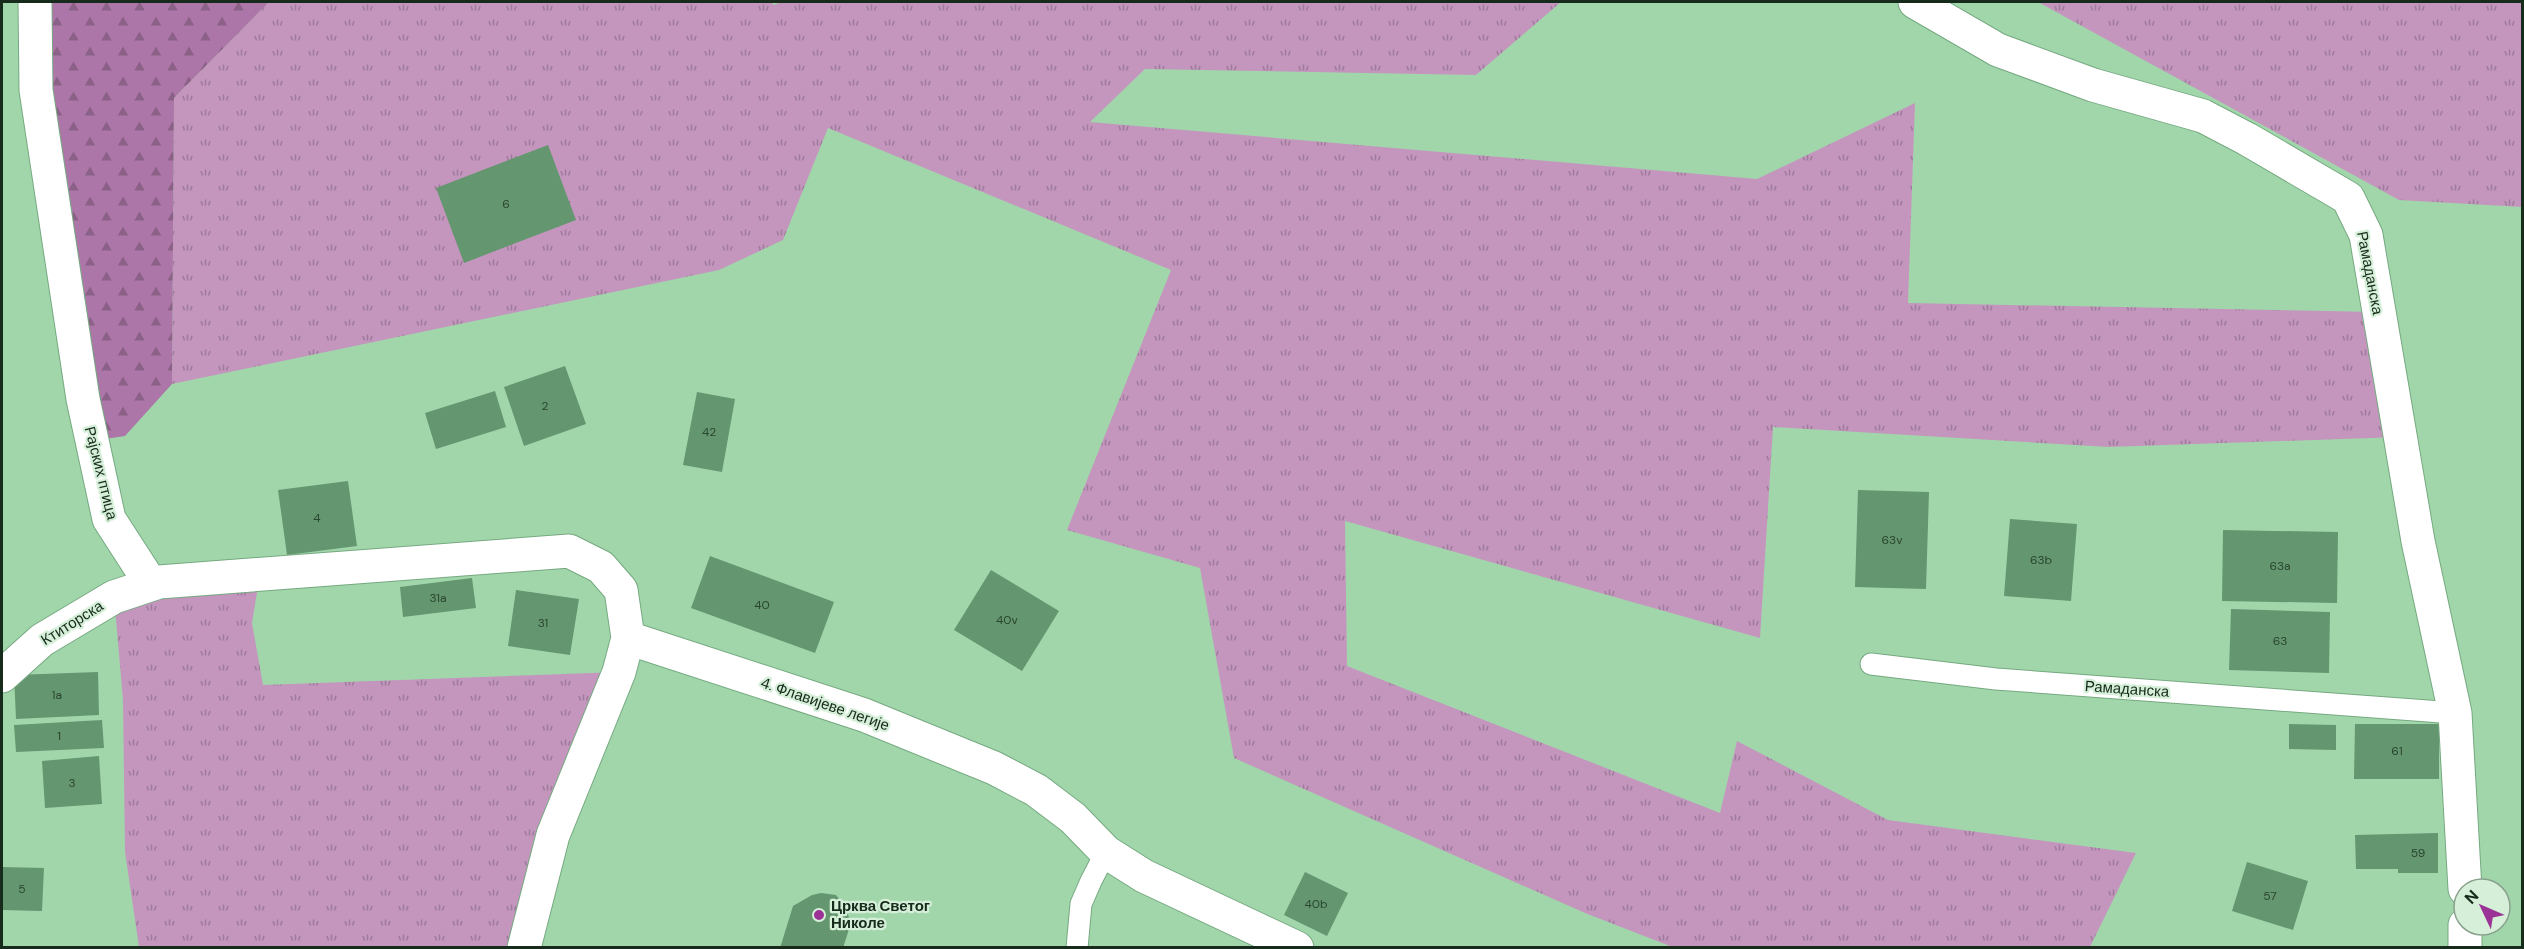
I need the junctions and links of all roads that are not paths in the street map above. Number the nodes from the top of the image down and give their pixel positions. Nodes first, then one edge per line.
1 (35, 2) edge
2 (1915, 2) edge
3 (151, 584) junction
4 (628, 638) junction
5 (1871, 664) dead end
6 (2, 676) edge
7 (2456, 713) junction
8 (1107, 852) junction
9 (2464, 877) edge
10 (524, 948) edge
11 (1077, 948) edge
12 (1297, 948) edge

1 - 3 street, Рајских птица
2 - 7 street, Рамаданска
3 - 4 street
3 - 6 street, Ктиторска
4 - 8 street, 4. Флавијеве легије
4 - 10 street
5 - 7 lane, Рамаданска
7 - 9 street, Рамаданска
8 - 11 lane
8 - 12 street, 4. Флавијеве легије

